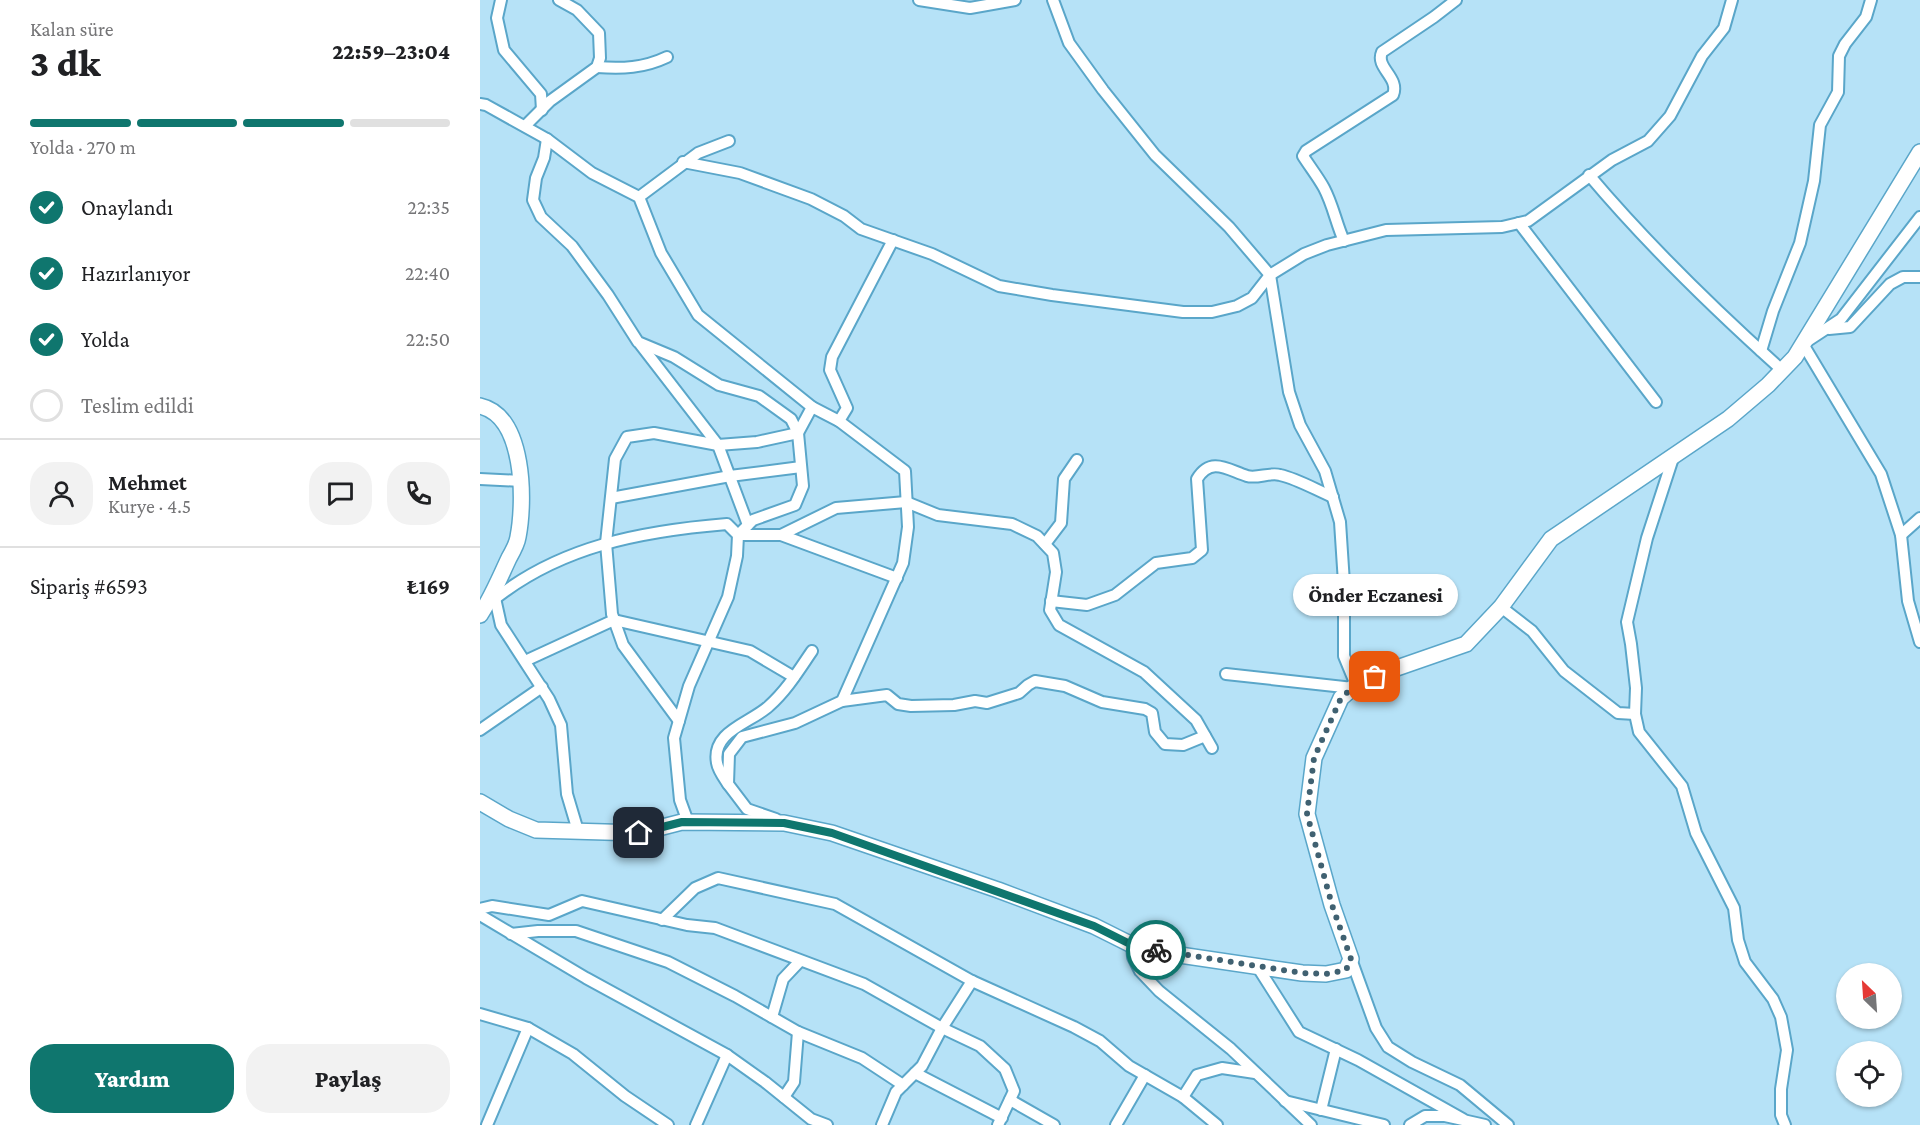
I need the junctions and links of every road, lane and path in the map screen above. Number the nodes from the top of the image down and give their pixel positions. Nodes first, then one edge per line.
1 (501, 0) edge
2 (559, 0) edge
3 (919, 0) edge
4 (1015, 0) edge
5 (1053, 0) edge
6 (1456, 0) edge
7 (1732, 0) edge
8 (1871, 0) edge
9 (667, 57) dead end
10 (597, 67) junction
11 (480, 104) edge
12 (542, 110) junction
13 (525, 126) junction
14 (547, 138) junction
15 (729, 141) dead end
16 (1920, 152) edge
17 (683, 162) junction
18 (1589, 175) junction
19 (639, 197) junction
20 (1920, 218) edge
21 (1519, 223) junction
22 (893, 240) junction
23 (1344, 241) junction
24 (1270, 275) junction
25 (1920, 277) edge
26 (1826, 329) junction
27 (638, 342) junction
28 (1803, 344) junction
29 (1761, 351) junction
30 (1782, 370) junction
31 (1656, 402) dead end
32 (480, 406) edge
33 (812, 406) junction
34 (839, 421) junction
35 (798, 433) junction
36 (718, 445) junction
37 (1673, 458) junction
38 (1077, 460) dead end
39 (801, 467) junction
40 (730, 476) junction
41 (480, 479) edge
42 (521, 481) junction
43 (1333, 497) junction
44 (611, 498) junction
45 (906, 502) junction
46 (1920, 518) edge
47 (748, 525) junction
48 (738, 535) junction
49 (781, 535) junction
50 (1901, 535) junction
51 (606, 543) junction
52 (1045, 544) junction
53 (897, 578) junction
54 (1052, 602) junction
55 (485, 606) edge
56 (1501, 607) junction
57 (614, 620) junction
58 (1920, 642) edge
59 (708, 643) junction
60 (812, 651) dead end
61 (525, 662) junction
62 (1226, 674) dead end
63 (794, 677) junction
64 (1354, 686) junction
65 (542, 687) junction
66 (842, 701) junction
67 (1635, 714) junction
68 (680, 721) junction
69 (480, 730) edge
70 (1205, 736) junction
71 (1212, 748) dead end
72 (728, 784) junction
73 (480, 802) edge
74 (688, 822) junction
75 (784, 823) junction
76 (578, 831) junction
77 (480, 909) edge
78 (480, 915) edge
79 (662, 920) junction
80 (511, 934) junction
81 (1132, 945) junction
82 (1351, 959) junction
83 (800, 961) junction
84 (1257, 966) junction
85 (972, 981) junction
86 (480, 1014) edge
87 (772, 1017) junction
88 (528, 1028) junction
89 (942, 1028) junction
90 (798, 1032) junction
91 (1336, 1049) junction
92 (727, 1055) junction
93 (915, 1073) junction
94 (1255, 1073) junction
95 (1145, 1075) junction
96 (903, 1085) junction
97 (784, 1097) junction
98 (1183, 1097) junction
99 (1283, 1100) junction
100 (1010, 1101) junction
101 (1321, 1110) junction
102 (1463, 1119) junction
103 (1000, 1121) edge
104 (1036, 1121) edge
105 (487, 1123) edge
106 (668, 1125) edge
107 (696, 1125) edge
108 (827, 1125) edge
109 (882, 1125) edge
110 (1054, 1125) edge
111 (1116, 1125) edge
112 (1217, 1125) edge
113 (1311, 1125) edge
114 (1384, 1125) edge
115 (1410, 1125) edge
116 (1485, 1125) edge
117 (1508, 1125) edge
118 (1785, 1125) edge

1 - 12 street
2 - 10 street
3 - 4 street
5 - 24 street
6 - 23 street
7 - 18 street
8 - 29 street
9 - 10 street
10 - 12 street
11 - 13 street
12 - 13 street
13 - 14 street
14 - 19 street
14 - 27 street
15 - 17 street
16 - 28 street
17 - 19 street
17 - 22 street
18 - 21 street
18 - 29 street
19 - 33 street
20 - 26 street
21 - 23 street
21 - 31 street
22 - 24 street
22 - 34 street
23 - 24 street
24 - 43 street
25 - 26 street
26 - 28 street
27 - 35 street
27 - 36 street
28 - 30 street
28 - 50 street
29 - 30 street
30 - 37 street
32 - 42 street
33 - 34 street
33 - 35 street
34 - 45 street
35 - 36 street
35 - 39 street
36 - 40 street
36 - 44 street
37 - 56 street
37 - 67 street
38 - 52 street
39 - 40 street
39 - 47 street
40 - 44 street
40 - 47 street
41 - 42 street
42 - 55 street
43 - 54 street
43 - 64 street
44 - 51 street
45 - 49 street
45 - 52 street
45 - 53 street
46 - 50 street
47 - 48 street
48 - 49 street
48 - 51 street
48 - 59 street
49 - 53 street
50 - 58 street
51 - 55 street
51 - 57 street
52 - 54 street
53 - 66 street
54 - 70 street
55 - 61 street
56 - 64 street
56 - 67 street
57 - 59 street
57 - 61 street
57 - 68 street
59 - 63 street
59 - 68 street
60 - 63 street
61 - 65 street
62 - 64 street
63 - 72 street
64 - 82 street
65 - 69 street
65 - 76 street
66 - 70 street
66 - 72 street
67 - 118 street
68 - 74 street
70 - 71 street
72 - 75 street
73 - 76 street
74 - 75 street
74 - 76 street
75 - 81 street
77 - 79 street
78 - 80 street
79 - 83 street
79 - 85 street
80 - 87 street
80 - 92 street
81 - 84 street
81 - 94 street
82 - 84 street
82 - 117 street
83 - 87 street
83 - 89 street
84 - 91 street
85 - 89 street
85 - 95 street
86 - 88 street
87 - 90 street
88 - 105 street
88 - 106 street
89 - 93 street
89 - 100 street
90 - 96 street
90 - 97 street
91 - 101 street
91 - 102 street
92 - 97 street
92 - 107 street
93 - 96 street
93 - 103 street
94 - 98 street
94 - 99 street
95 - 98 street
95 - 111 street
96 - 109 street
97 - 108 street
98 - 112 street
99 - 101 street
99 - 113 street
100 - 103 street
100 - 104 street
101 - 114 street
102 - 115 street
102 - 116 street
104 - 110 street

